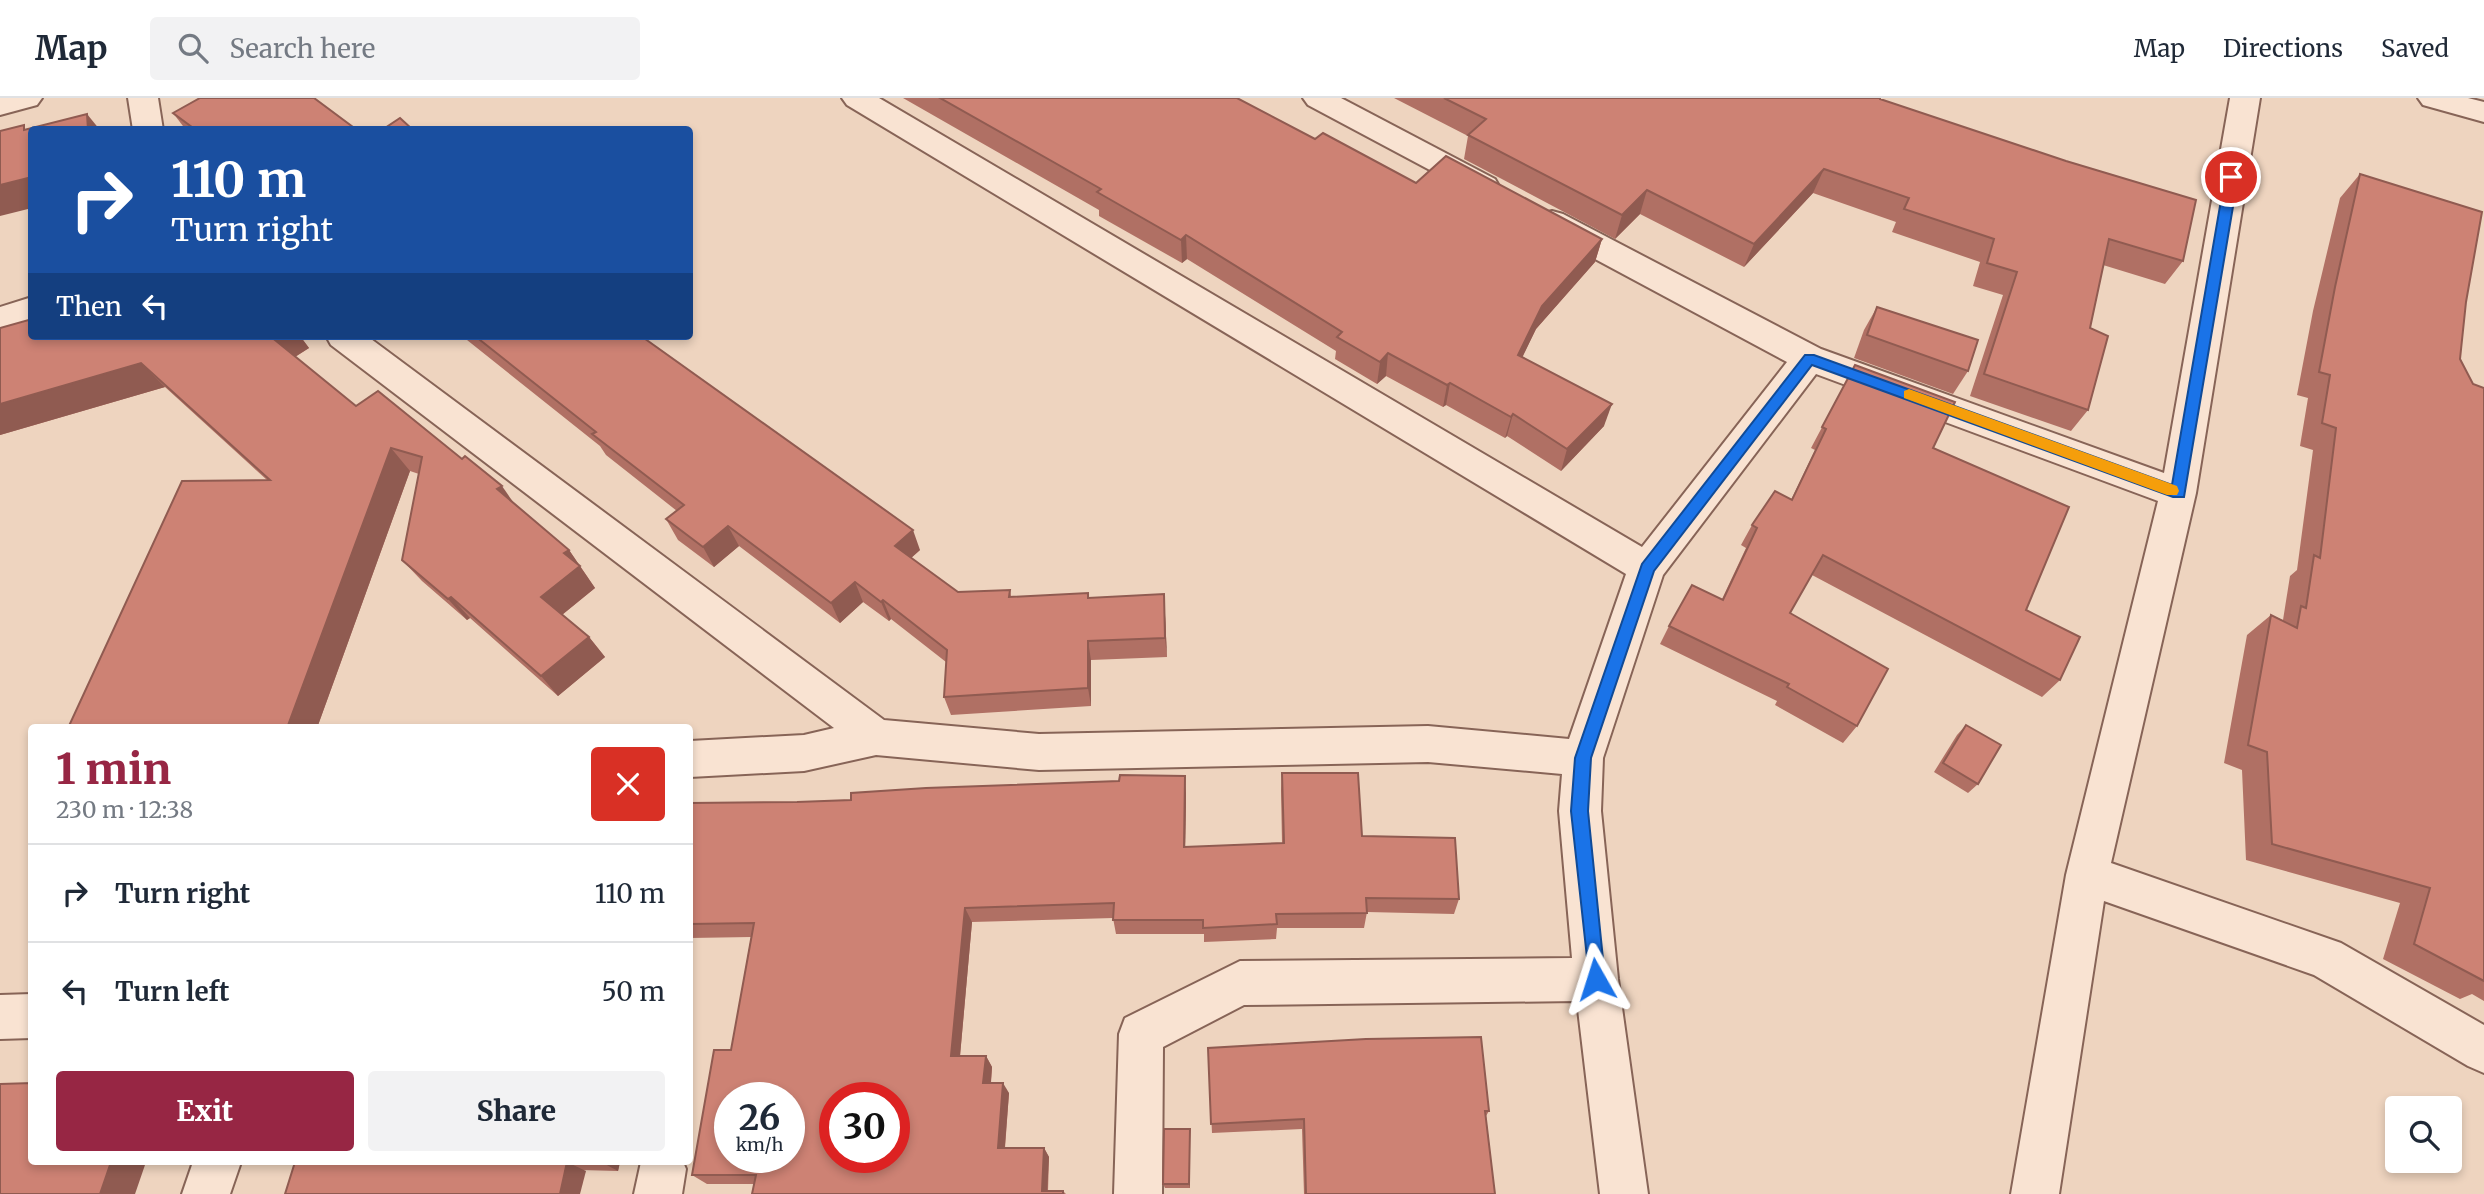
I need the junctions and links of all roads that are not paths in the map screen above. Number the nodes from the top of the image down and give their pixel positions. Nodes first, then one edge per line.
1 (27, 98) edge
2 (143, 98) edge
3 (857, 98) edge
4 (1318, 98) edge
5 (2245, 98) edge
6 (2433, 98) edge
7 (0, 105) edge
8 (2484, 112) edge
9 (147, 126) edge
10 (28, 310) edge
11 (0, 319) edge
12 (349, 340) edge
13 (1810, 358) junction
14 (2178, 493) junction
15 (1647, 568) junction
16 (876, 737) junction
17 (1583, 758) junction
18 (693, 760) edge
19 (2087, 875) junction
20 (1596, 979) junction
21 (28, 1016) edge
22 (0, 1017) edge
23 (2484, 1050) edge
24 (216, 1165) edge
25 (206, 1194) edge
26 (1138, 1194) edge
27 (1624, 1194) edge
28 (2035, 1194) edge

1 - 7 street
2 - 9 street
3 - 15 street
4 - 13 street
5 - 14 street
6 - 8 street
10 - 11 street
12 - 16 street
13 - 14 street
13 - 15 street
14 - 19 street
15 - 17 street
16 - 17 street
16 - 18 street
17 - 20 street
19 - 23 street
19 - 28 street
20 - 26 street
20 - 27 street
21 - 22 street
24 - 25 street

